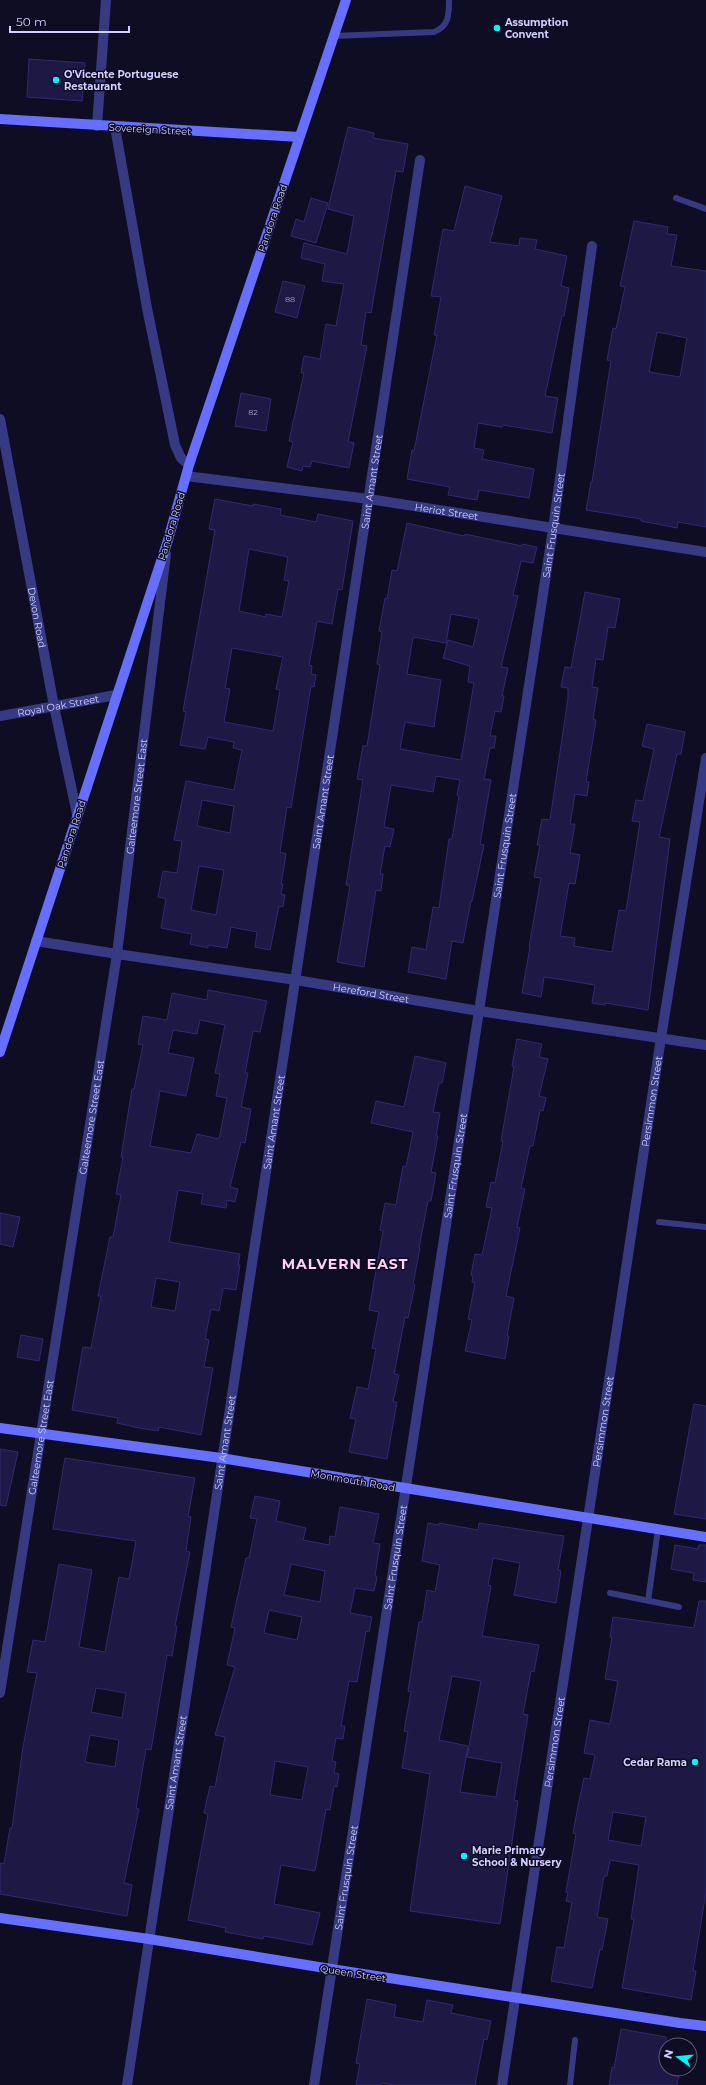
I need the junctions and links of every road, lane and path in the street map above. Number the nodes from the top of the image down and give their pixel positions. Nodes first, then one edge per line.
1 (106, 0) edge
2 (346, 0) edge
3 (449, 0) edge
4 (333, 36) junction
5 (0, 119) edge
6 (98, 126) junction
7 (115, 127) junction
8 (299, 137) junction
9 (420, 160) dead end
10 (676, 198) dead end
11 (706, 209) edge
12 (592, 246) dead end
13 (0, 419) edge
14 (189, 464) junction
15 (186, 476) junction
16 (369, 499) junction
17 (553, 529) junction
18 (168, 540) junction
19 (706, 552) edge
20 (116, 695) junction
21 (54, 706) junction
22 (0, 716) edge
23 (706, 758) edge
24 (77, 814) junction
25 (36, 941) junction
26 (117, 954) junction
27 (296, 980) junction
28 (479, 1011) junction
29 (661, 1038) junction
30 (706, 1044) edge
31 (0, 1052) edge
32 (659, 1222) dead end
33 (706, 1228) edge
34 (0, 1428) edge
35 (41, 1434) junction
36 (221, 1458) junction
37 (405, 1489) junction
38 (588, 1517) junction
39 (658, 1529) junction
40 (706, 1537) edge
41 (610, 1593) dead end
42 (648, 1601) junction
43 (679, 1607) dead end
44 (0, 1693) edge
45 (0, 1918) edge
46 (149, 1939) junction
47 (331, 1970) junction
48 (515, 1998) junction
49 (706, 2026) edge
50 (575, 2040) dead end
51 (127, 2085) edge
52 (314, 2085) edge
53 (502, 2085) edge
54 (570, 2085) edge

1 - 6 street
2 - 4 street, Pandora Road
3 - 4 lane
4 - 8 street, Pandora Road
5 - 6 street, Sovereign Street
6 - 7 street, Sovereign Street
7 - 8 street, Sovereign Street
7 - 14 street
8 - 14 street, Pandora Road
9 - 16 street, Saint Amant Street
10 - 11 lane
12 - 17 street, Saint Frusquin Street
13 - 21 street, Devon Road
14 - 15 street, Pandora Road
15 - 16 street, Heriot Street
15 - 18 street, Pandora Road
16 - 17 street, Heriot Street
16 - 27 street, Saint Amant Street
17 - 19 street, Heriot Street
17 - 28 street, Saint Frusquin Street
18 - 20 street, Pandora Road
18 - 26 street, Galteemore Street East
20 - 21 street, Royal Oak Street
20 - 24 street, Pandora Road
21 - 22 street, Royal Oak Street
21 - 24 street, Devon Road
23 - 29 street, Persimmon Street
24 - 25 street, Pandora Road
25 - 26 street, Hereford Street
25 - 31 street, Pandora Road
26 - 27 street, Hereford Street
26 - 35 street, Galteemore Street East
27 - 28 street, Hereford Street
27 - 36 street, Saint Amant Street
28 - 29 street, Hereford Street
28 - 37 street, Saint Frusquin Street
29 - 30 street, Hereford Street
29 - 38 street, Persimmon Street
32 - 33 lane
34 - 35 street, Monmouth Road
35 - 36 street, Monmouth Road
35 - 44 street, Galteemore Street East
36 - 37 street, Monmouth Road
36 - 46 street, Saint Amant Street
37 - 38 street, Monmouth Road
37 - 47 street, Saint Frusquin Street
38 - 39 street, Monmouth Road
38 - 48 street, Persimmon Street
39 - 40 street, Monmouth Road
39 - 42 lane
41 - 42 lane
42 - 43 lane
45 - 46 street, Queen Street
46 - 47 street, Queen Street
46 - 51 street, Saint Amant Street
47 - 48 street, Queen Street
47 - 52 street, Saint Frusquin Street
48 - 49 street, Queen Street
48 - 53 street, Persimmon Street
50 - 54 lane

